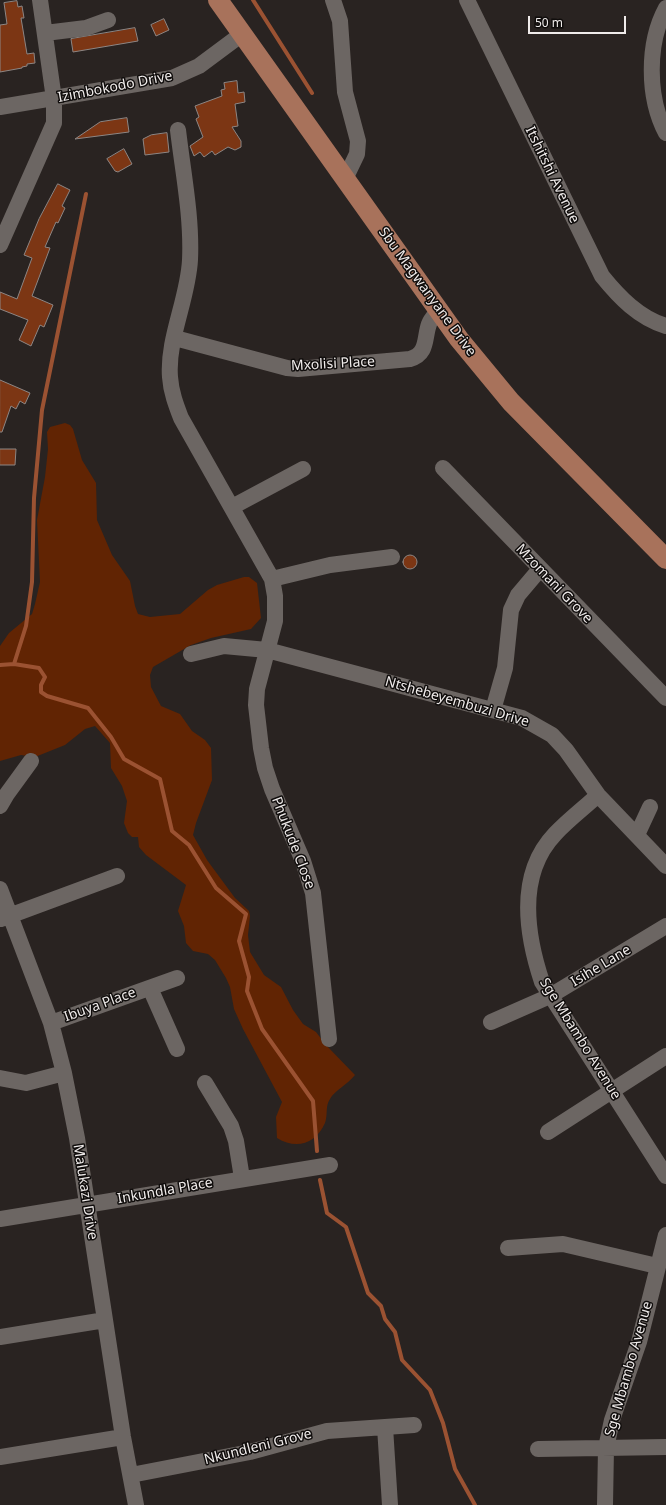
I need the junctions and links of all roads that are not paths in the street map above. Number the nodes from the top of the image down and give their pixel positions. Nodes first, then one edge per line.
1 (40, 0) edge
2 (218, 0) edge
3 (333, 0) edge
4 (467, 0) edge
5 (666, 8) edge
6 (108, 20) dead end
7 (45, 33) junction
8 (242, 34) junction
9 (659, 73) edge
10 (54, 99) junction
11 (0, 107) edge
12 (178, 130) dead end
13 (666, 133) edge
14 (345, 179) junction
15 (0, 245) edge
16 (438, 311) junction
17 (666, 326) edge
18 (175, 338) junction
19 (442, 468) dead end
20 (304, 469) dead end
21 (232, 507) junction
22 (392, 557) dead end
23 (666, 559) edge
24 (540, 569) junction
25 (272, 579) junction
26 (267, 650) junction
27 (191, 654) dead end
28 (666, 698) edge
29 (493, 710) junction
30 (31, 761) dead end
31 (598, 795) junction
32 (0, 806) edge
33 (650, 807) dead end
34 (637, 835) junction
35 (666, 866) edge
36 (117, 876) dead end
37 (0, 889) edge
38 (5, 918) edge
39 (666, 926) edge
40 (177, 978) dead end
41 (150, 988) junction
42 (550, 996) junction
43 (492, 1022) dead end
44 (51, 1023) junction
45 (329, 1039) dead end
46 (177, 1049) dead end
47 (666, 1056) edge
48 (64, 1073) junction
49 (0, 1078) edge
50 (205, 1083) dead end
51 (611, 1090) junction
52 (548, 1132) dead end
53 (330, 1165) dead end
54 (666, 1176) edge
55 (242, 1178) junction
56 (87, 1205) junction
57 (0, 1219) edge
58 (666, 1235) edge
59 (508, 1248) dead end
60 (657, 1266) junction
61 (105, 1320) junction
62 (0, 1337) edge
63 (414, 1425) dead end
64 (386, 1427) junction
65 (123, 1437) junction
66 (666, 1447) edge
67 (606, 1448) junction
68 (538, 1449) dead end
69 (0, 1457) edge
70 (131, 1475) junction
71 (136, 1505) edge
72 (390, 1505) edge
73 (604, 1505) edge

1 - 7 street
2 - 8 main road, Sbu Magwanyane Drive
3 - 14 street
4 - 17 street, Itshitshi Avenue
5 - 9 street
6 - 7 street
7 - 10 street
8 - 10 street, Izimbokodo Drive
8 - 14 main road, Sbu Magwanyane Drive
9 - 13 street
10 - 11 street, Izimbokodo Drive
10 - 15 street
12 - 18 street
14 - 16 main road, Sbu Magwanyane Drive
16 - 18 street, Mxolisi Place
16 - 23 main road, Sbu Magwanyane Drive
18 - 21 street
19 - 24 street, Mzomani Grove
20 - 21 street
21 - 25 street
22 - 25 street
24 - 28 street, Mzomani Grove
24 - 29 street
25 - 26 street
26 - 27 street, Ntshebeyembuzi Drive
26 - 29 street, Ntshebeyembuzi Drive
26 - 45 street, Phukude Close
29 - 31 street, Ntshebeyembuzi Drive
30 - 32 street
31 - 34 street, Ntshebeyembuzi Drive
31 - 42 street, Sge Mbambo Avenue
33 - 34 street
34 - 35 street, Ntshebeyembuzi Drive
36 - 38 street
37 - 38 street, Malukazi Drive
38 - 44 street, Malukazi Drive
39 - 42 street, Isihe Lane
40 - 41 street, Ibuya Place
41 - 44 street, Ibuya Place
41 - 46 street, Ibuya Place
42 - 43 street, Isihe Lane
42 - 51 street, Sge Mbambo Avenue
44 - 48 street, Malukazi Drive
47 - 51 street
48 - 49 street
48 - 56 street, Malukazi Drive
50 - 55 street
51 - 52 street
51 - 54 street, Sge Mbambo Avenue
53 - 55 street, Inkundla Place
55 - 56 street, Inkundla Place
56 - 57 street, Inkundla Place
56 - 61 street, Malukazi Drive
58 - 60 street, Sge Mbambo Avenue
59 - 60 street
60 - 67 street, Sge Mbambo Avenue
61 - 62 street
61 - 65 street, Malukazi Drive
63 - 64 street, Nkundleni Grove
64 - 70 street, Nkundleni Grove
64 - 72 street
65 - 69 street
65 - 70 street, Malukazi Drive
66 - 67 street
67 - 68 street
67 - 73 street, Sge Mbambo Avenue
70 - 71 street, Malukazi Drive

